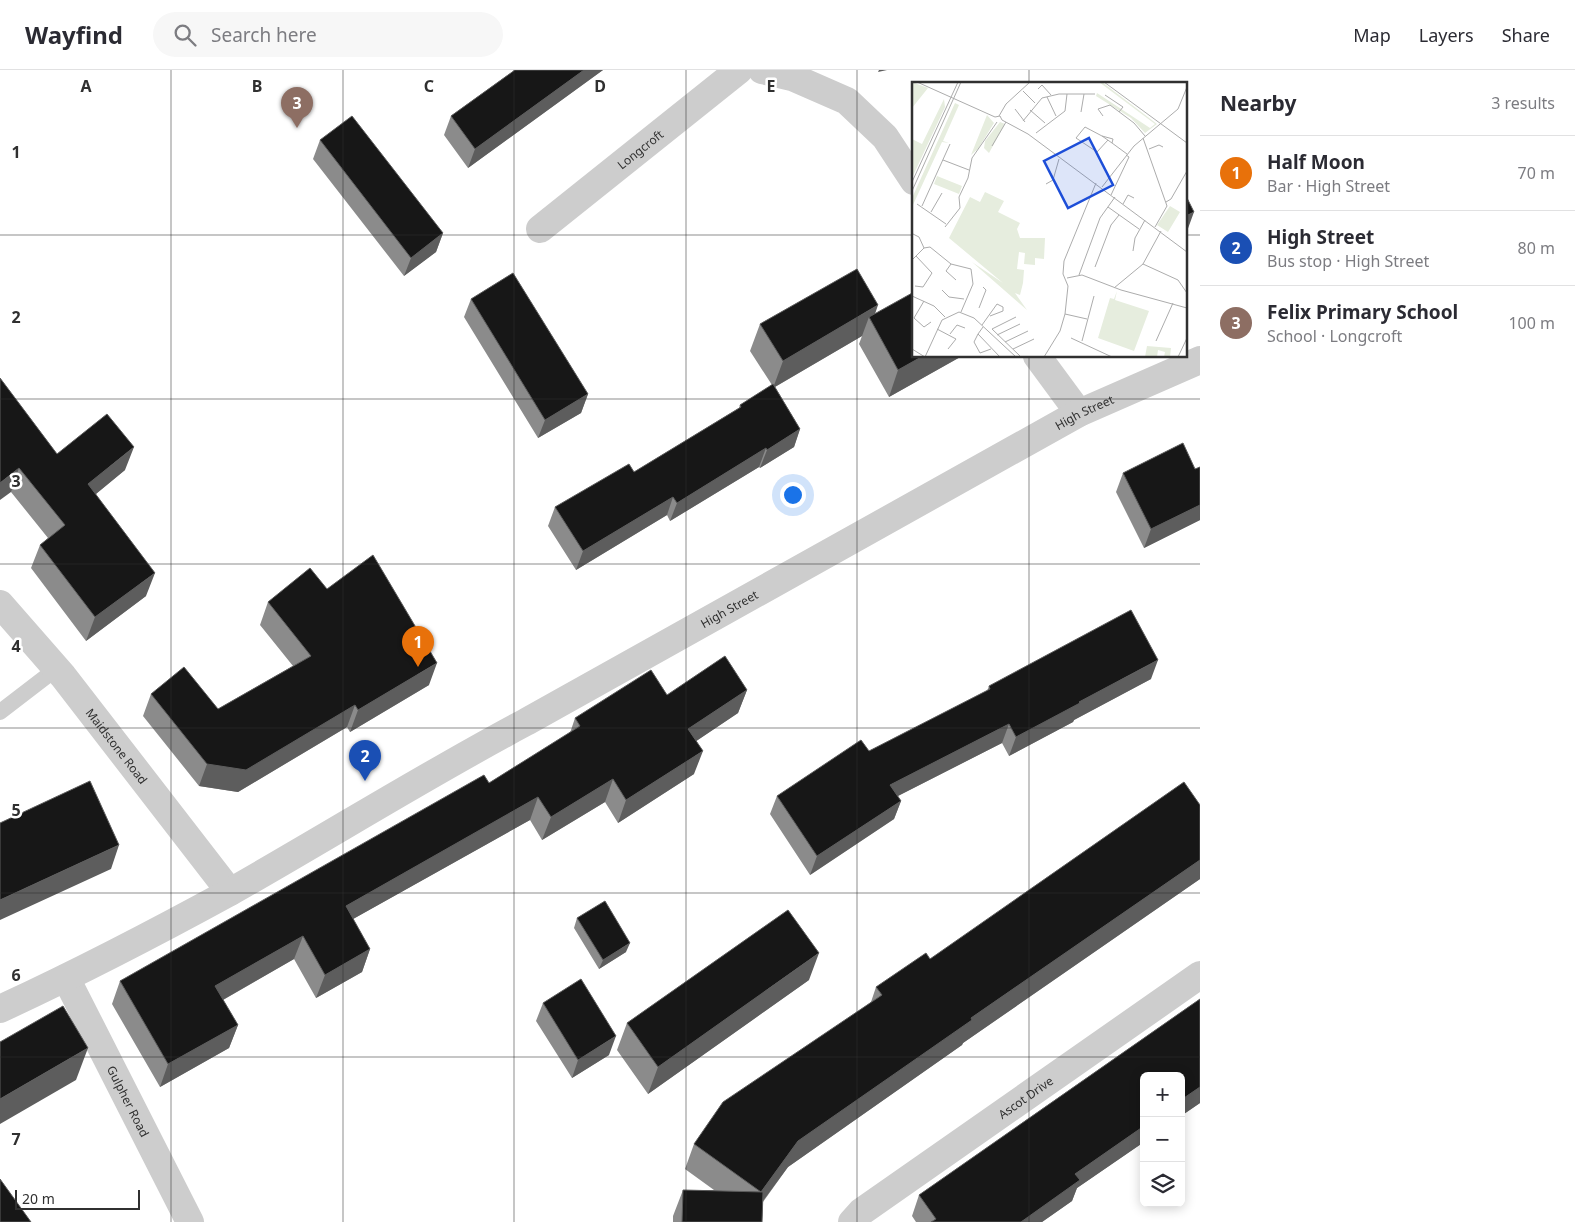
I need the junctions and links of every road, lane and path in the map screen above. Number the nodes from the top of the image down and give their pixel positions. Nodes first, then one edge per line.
1 (739, 70) edge
2 (762, 70) edge
3 (912, 179) edge
4 (540, 228) dead end
5 (1039, 358) edge
6 (1200, 360) edge
7 (1080, 413) junction
8 (0, 604) edge
9 (56, 669) junction
10 (0, 712) edge
11 (230, 892) junction
12 (1200, 975) edge
13 (66, 978) junction
14 (0, 1009) edge
15 (190, 1222) edge
16 (852, 1222) edge

1 - 4 street, Longcroft
2 - 3 street
5 - 7 street
6 - 7 street, High Street
7 - 11 street, High Street
8 - 9 street, Maidstone Road
9 - 10 lane
9 - 11 street, Maidstone Road
11 - 13 street, High Street
12 - 16 street, Ascot Drive
13 - 14 street, High Street
13 - 15 street, Gulpher Road

